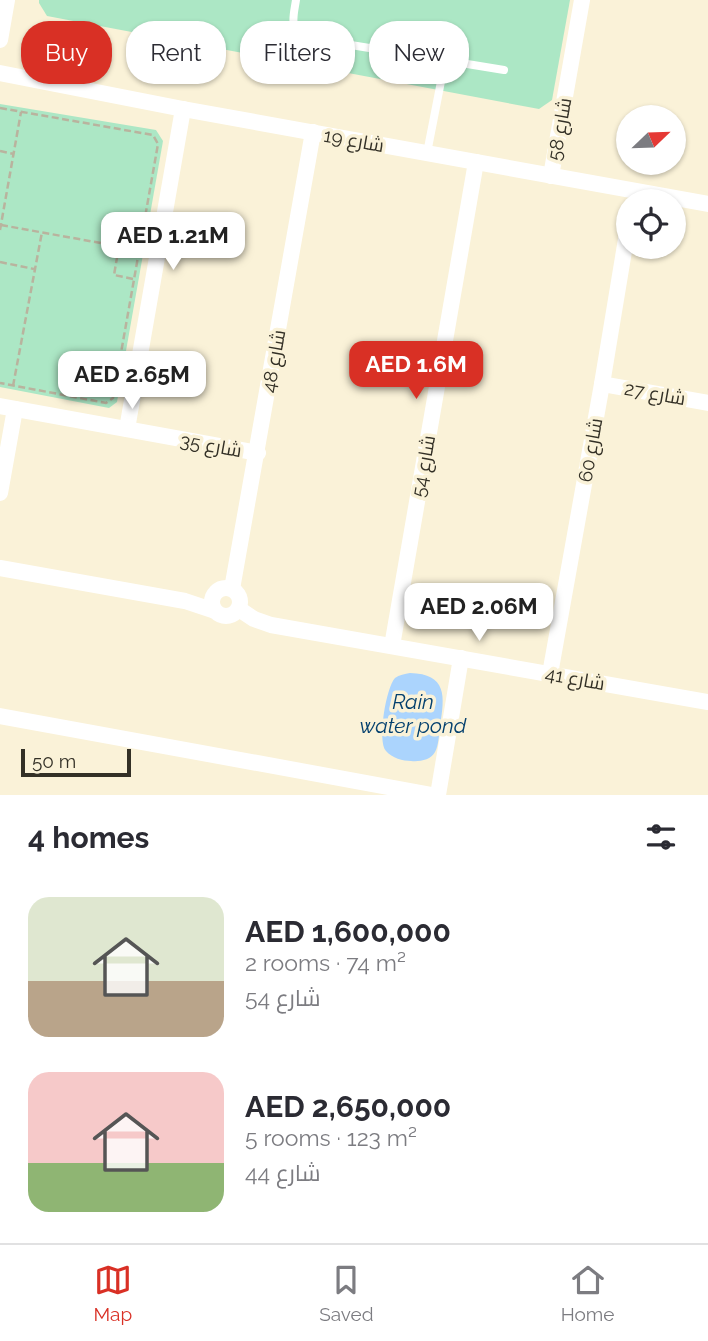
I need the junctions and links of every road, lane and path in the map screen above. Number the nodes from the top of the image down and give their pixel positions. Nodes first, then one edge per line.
1 (7, 0) edge
2 (296, 0) edge
3 (582, 0) edge
4 (0, 40) edge
5 (369, 48) edge
6 (469, 65) edge
7 (504, 70) dead end
8 (0, 73) edge
9 (440, 84) edge
10 (0, 108) edge
11 (183, 109) junction
12 (22, 112) junction
13 (313, 132) junction
14 (0, 151) edge
15 (427, 153) junction
16 (14, 154) junction
17 (476, 162) junction
18 (551, 176) junction
19 (616, 192) edge
20 (686, 200) edge
21 (708, 201) edge
22 (144, 221) junction
23 (1, 225) edge
24 (0, 230) edge
25 (42, 232) junction
26 (119, 246) junction
27 (139, 250) junction
28 (623, 259) edge
29 (0, 262) edge
30 (34, 269) junction
31 (134, 279) junction
32 (0, 383) edge
33 (603, 384) junction
34 (13, 386) junction
35 (708, 402) edge
36 (7, 407) edge
37 (127, 429) junction
38 (258, 453) junction
39 (0, 493) edge
40 (0, 568) edge
41 (232, 589) junction
42 (215, 602) junction
43 (239, 609) junction
44 (392, 646) junction
45 (461, 658) junction
46 (550, 674) junction
47 (708, 702) edge
48 (0, 716) edge
49 (432, 795) edge
50 (439, 795) edge

1 - 4 street
2 - 5 lane
3 - 18 street, شارع 58
6 - 7 lane
8 - 11 street, شارع 19
9 - 15 lane
10 - 12 path
11 - 13 street, شارع 19
11 - 37 street
12 - 16 path
12 - 22 path
13 - 15 street, شارع 19
13 - 38 street, شارع 48
14 - 16 path
15 - 17 street, شارع 19
16 - 23 path
17 - 18 street, شارع 19
17 - 44 street, شارع 54
18 - 19 street, شارع 19
20 - 21 street, شارع 19
22 - 26 path
22 - 27 path
23 - 24 path
23 - 25 path
25 - 26 path
25 - 30 path
26 - 27 path
26 - 31 path
27 - 31 path
28 - 33 street, شارع 60
29 - 30 path
30 - 34 path
31 - 34 path
32 - 34 path
33 - 35 street, شارع 27
33 - 46 street, شارع 60
36 - 37 street, شارع 35
36 - 39 street
37 - 38 street, شارع 35
38 - 41 street, شارع 48
40 - 42 street
41 - 42 street
41 - 43 street
42 - 43 street
43 - 44 street, شارع 41
44 - 45 street, شارع 41
45 - 46 street, شارع 41
45 - 50 street
46 - 47 street, شارع 41
48 - 49 street

